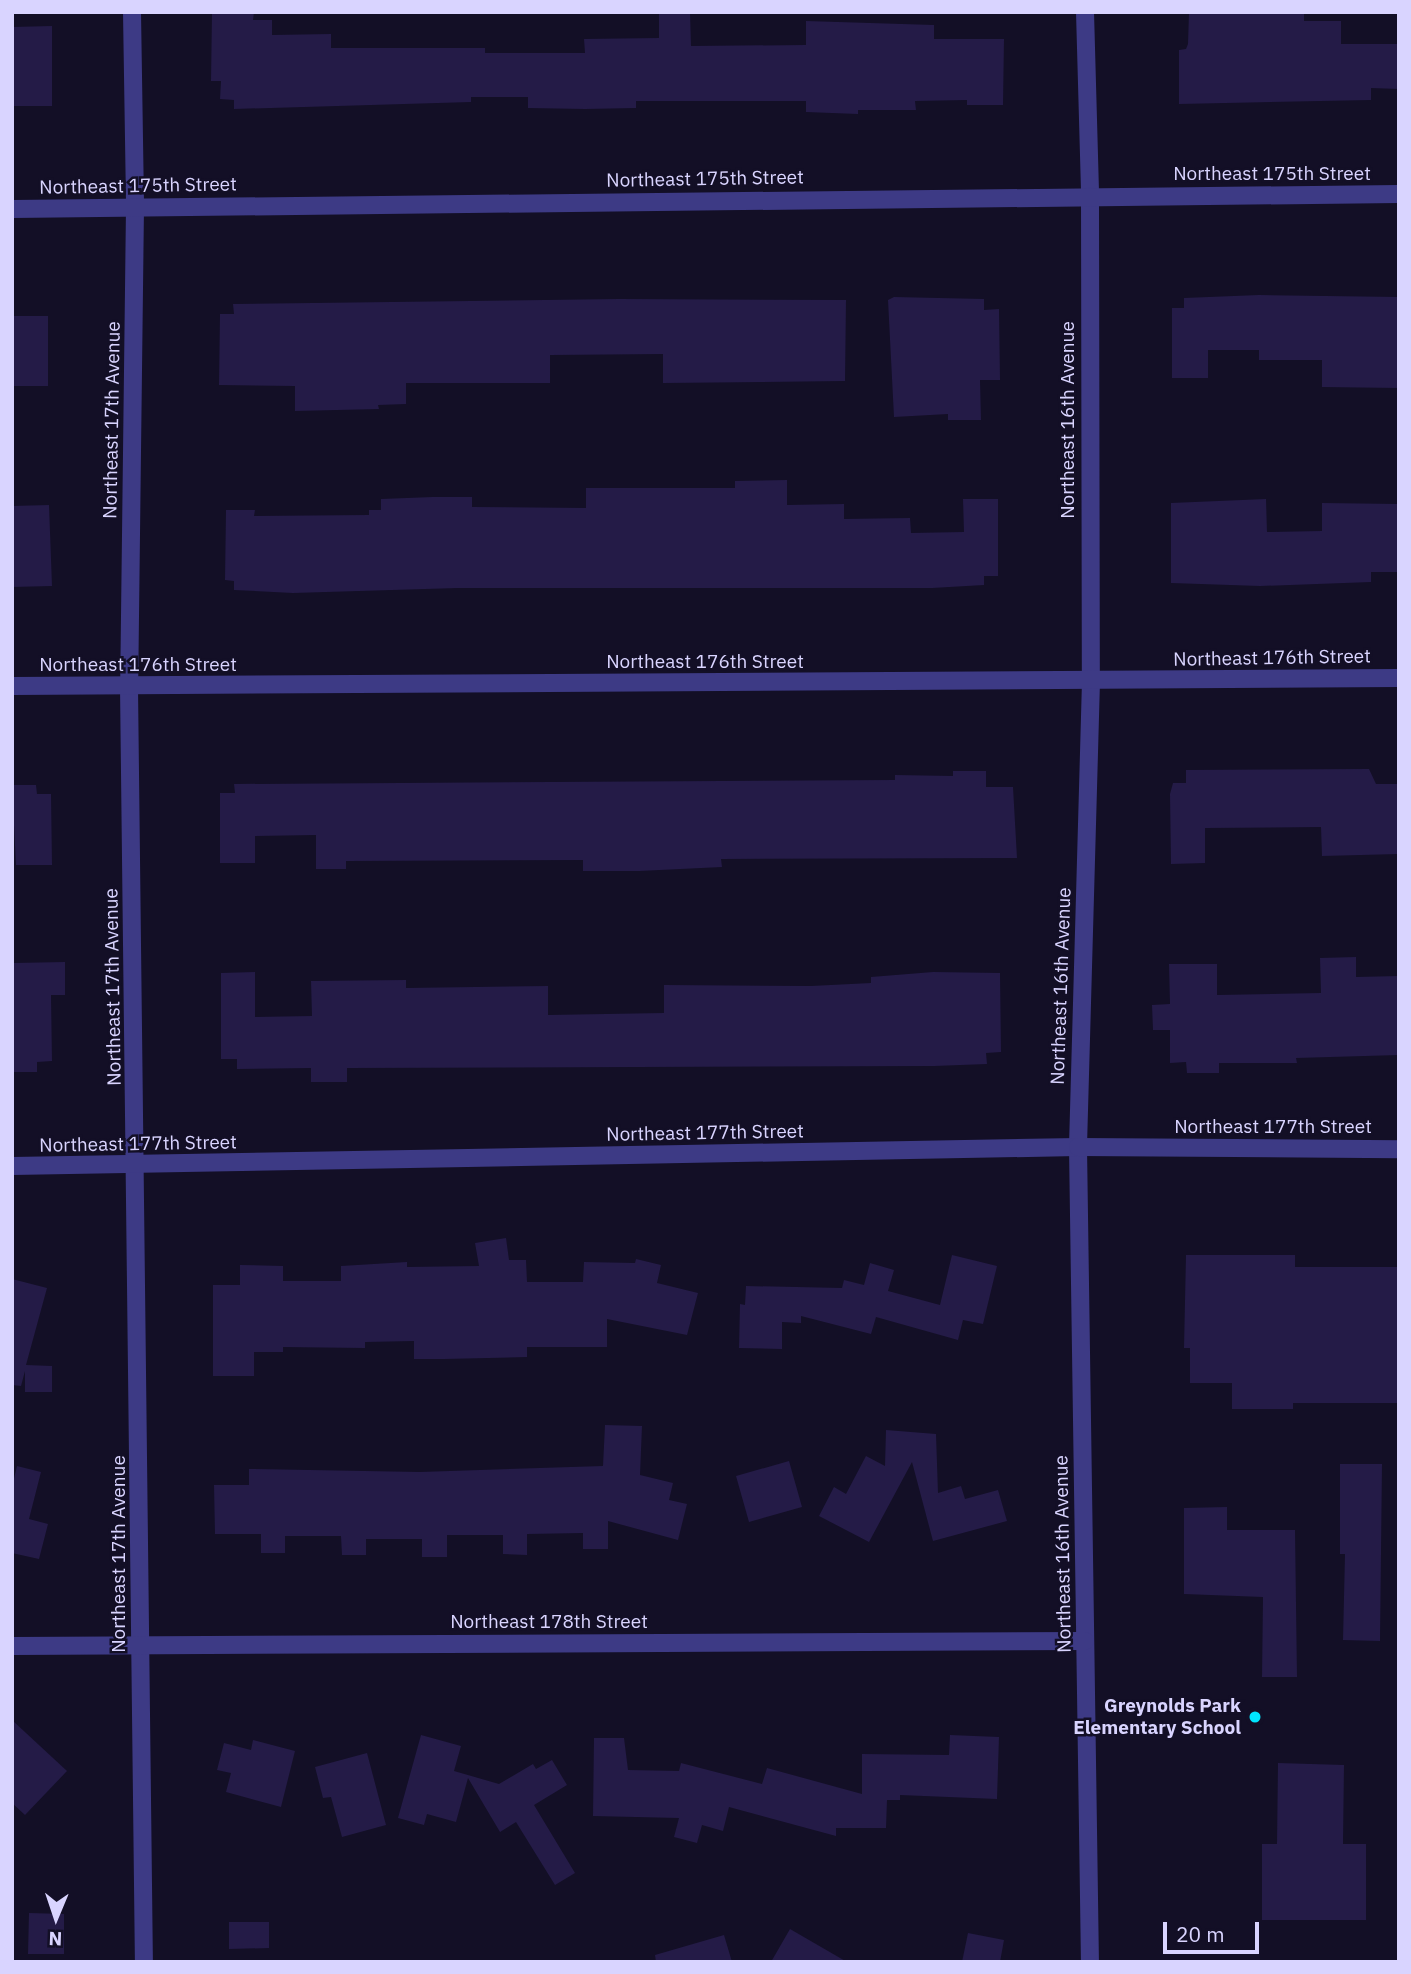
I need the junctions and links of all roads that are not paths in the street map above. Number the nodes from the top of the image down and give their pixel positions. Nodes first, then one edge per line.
1 (132, 12) edge
2 (1085, 12) edge
3 (1399, 194) edge
4 (1090, 196) junction
5 (135, 207) junction
6 (12, 208) edge
7 (1399, 678) edge
8 (1091, 681) junction
9 (12, 686) edge
10 (129, 687) junction
11 (1078, 1147) junction
12 (1399, 1149) edge
13 (12, 1166) edge
14 (136, 1166) junction
15 (1085, 1641) junction
16 (141, 1644) junction
17 (12, 1646) edge
18 (144, 1962) edge
19 (1090, 1962) edge

1 - 5 street, Northeast 17th Avenue
2 - 4 street, Northeast 16th Avenue
3 - 4 street, Northeast 175th Street
4 - 5 street, Northeast 175th Street
4 - 8 street, Northeast 16th Avenue
5 - 6 street, Northeast 175th Street
5 - 10 street, Northeast 17th Avenue
7 - 8 street, Northeast 176th Street
8 - 10 street, Northeast 176th Street
8 - 11 street, Northeast 16th Avenue
9 - 10 street, Northeast 176th Street
10 - 14 street, Northeast 17th Avenue
11 - 12 street, Northeast 177th Street
11 - 14 street, Northeast 177th Street
11 - 15 street, Northeast 16th Avenue
13 - 14 street, Northeast 177th Street
14 - 16 street, Northeast 17th Avenue
15 - 16 street, Northeast 178th Street
15 - 19 street, Northeast 16th Avenue
16 - 17 street, Northeast 178th Street
16 - 18 street, Northeast 17th Avenue

